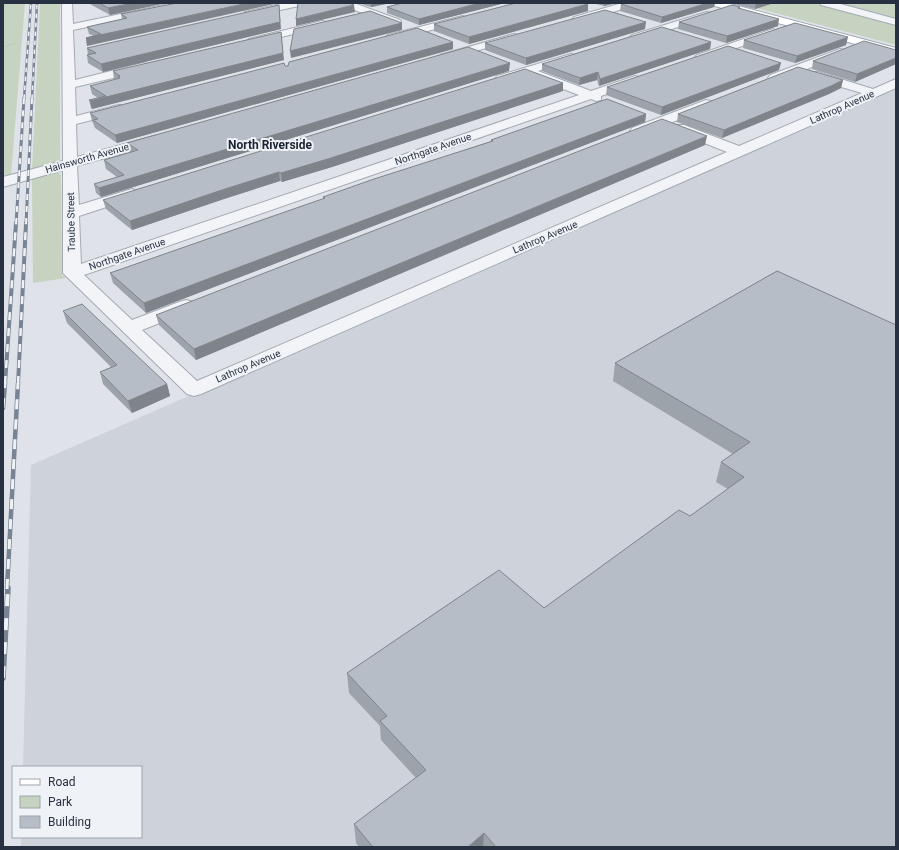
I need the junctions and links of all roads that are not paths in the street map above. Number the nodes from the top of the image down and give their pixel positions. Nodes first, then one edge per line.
1 (188, 3) edge
2 (299, 3) edge
3 (345, 3) edge
4 (633, 3) edge
5 (715, 3) edge
6 (825, 3) edge
7 (71, 4) edge
8 (582, 5) edge
9 (731, 7) junction
10 (389, 8) edge
11 (882, 8) dead end
12 (846, 9) junction
13 (604, 11) junction
14 (370, 13) junction
15 (473, 16) edge
16 (237, 17) edge
17 (353, 17) edge
18 (627, 18) edge
19 (330, 22) edge
20 (565, 22) edge
21 (896, 22) edge
22 (641, 23) edge
23 (795, 24) junction
24 (68, 28) junction
25 (661, 29) junction
26 (417, 31) junction
27 (527, 33) edge
28 (684, 36) edge
29 (438, 38) edge
30 (625, 40) edge
31 (377, 41) edge
32 (706, 42) edge
33 (246, 43) edge
34 (864, 43) junction
35 (452, 44) edge
36 (726, 48) junction
37 (468, 50) junction
38 (896, 52) edge
39 (582, 54) edge
40 (745, 54) edge
41 (485, 56) edge
42 (429, 61) edge
43 (690, 61) edge
44 (505, 64) edge
45 (153, 65) edge
46 (782, 65) dead end
47 (796, 69) junction
48 (526, 71) junction
49 (646, 76) edge
50 (760, 83) edge
51 (896, 83) edge
52 (486, 84) edge
53 (69, 86) junction
54 (874, 93) junction
55 (591, 95) junction
56 (717, 100) edge
57 (610, 102) edge
58 (132, 105) edge
59 (647, 116) dead end
60 (70, 121) junction
61 (662, 122) junction
62 (172, 134) edge
63 (621, 137) edge
64 (742, 152) junction
65 (71, 163) junction
66 (3, 182) edge
67 (145, 190) edge
68 (71, 213) junction
69 (72, 273) junction
70 (197, 301) edge
71 (130, 328) junction

1 - 24 street
2 - 16 street
3 - 14 street
4 - 13 street
5 - 9 main road
6 - 12 street
7 - 24 street, Traube Street
8 - 13 street
9 - 23 main road
9 - 25 street
10 - 14 street
11 - 12 street
12 - 21 street
13 - 18 street
13 - 20 street
14 - 17 street
14 - 26 street
15 - 26 street
19 - 33 street
22 - 25 street
23 - 34 main road
23 - 36 street
24 - 53 street, Traube Street
25 - 28 street
25 - 30 street
26 - 29 street
26 - 31 street
27 - 37 street
32 - 36 street
34 - 38 main road
34 - 47 street
35 - 37 street
36 - 40 street
36 - 43 street
37 - 41 street
37 - 42 street
39 - 48 street
44 - 48 street
45 - 53 street
46 - 47 street
47 - 50 street
47 - 54 street
48 - 52 street
48 - 55 street
49 - 55 street, Northgate Avenue
51 - 54 street, Lathrop Avenue
53 - 60 street, Traube Street
54 - 64 street, Lathrop Avenue
55 - 57 street
55 - 69 street, Northgate Avenue
56 - 61 street
58 - 60 street
59 - 61 street
60 - 65 street, Traube Street
61 - 63 street
61 - 64 street
62 - 65 street, Hainsworth Avenue
64 - 71 street, Lathrop Avenue
65 - 66 street, Hainsworth Avenue
65 - 68 street, Traube Street
67 - 68 street
68 - 69 street, Traube Street
69 - 71 street
70 - 71 street

